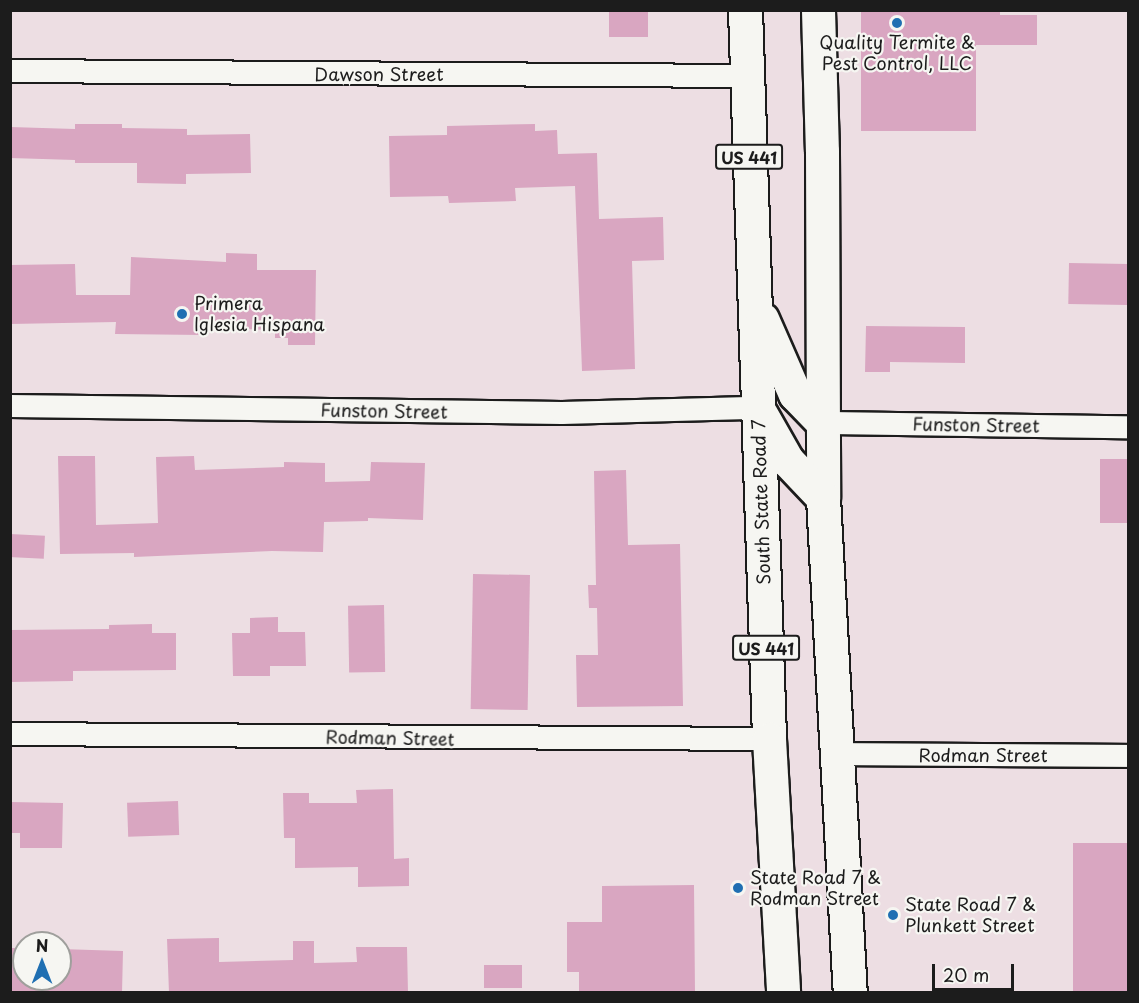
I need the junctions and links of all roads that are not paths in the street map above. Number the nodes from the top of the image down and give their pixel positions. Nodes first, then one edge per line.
1 (745, 10) edge
2 (818, 10) edge
3 (10, 71) edge
4 (747, 76) junction
5 (755, 304) junction
6 (10, 406) edge
7 (758, 408) junction
8 (823, 423) junction
9 (1128, 427) edge
10 (824, 498) junction
11 (10, 734) edge
12 (769, 739) junction
13 (837, 754) junction
14 (1128, 756) edge
15 (783, 993) edge
16 (850, 993) edge

1 - 4 main road, South State Road 7 / US 441
2 - 8 main road
3 - 4 street, Dawson Street
4 - 5 main road, South State Road 7 / US 441
5 - 7 main road, South State Road 7 / US 441
5 - 8 main road
6 - 7 street, Funston Street
7 - 10 main road
7 - 12 main road, South State Road 7 / US 441
8 - 9 street, Funston Street
8 - 10 main road
10 - 13 main road
11 - 12 street, Rodman Street
12 - 15 main road, South State Road 7 / US 441
13 - 14 street, Rodman Street
13 - 16 main road

